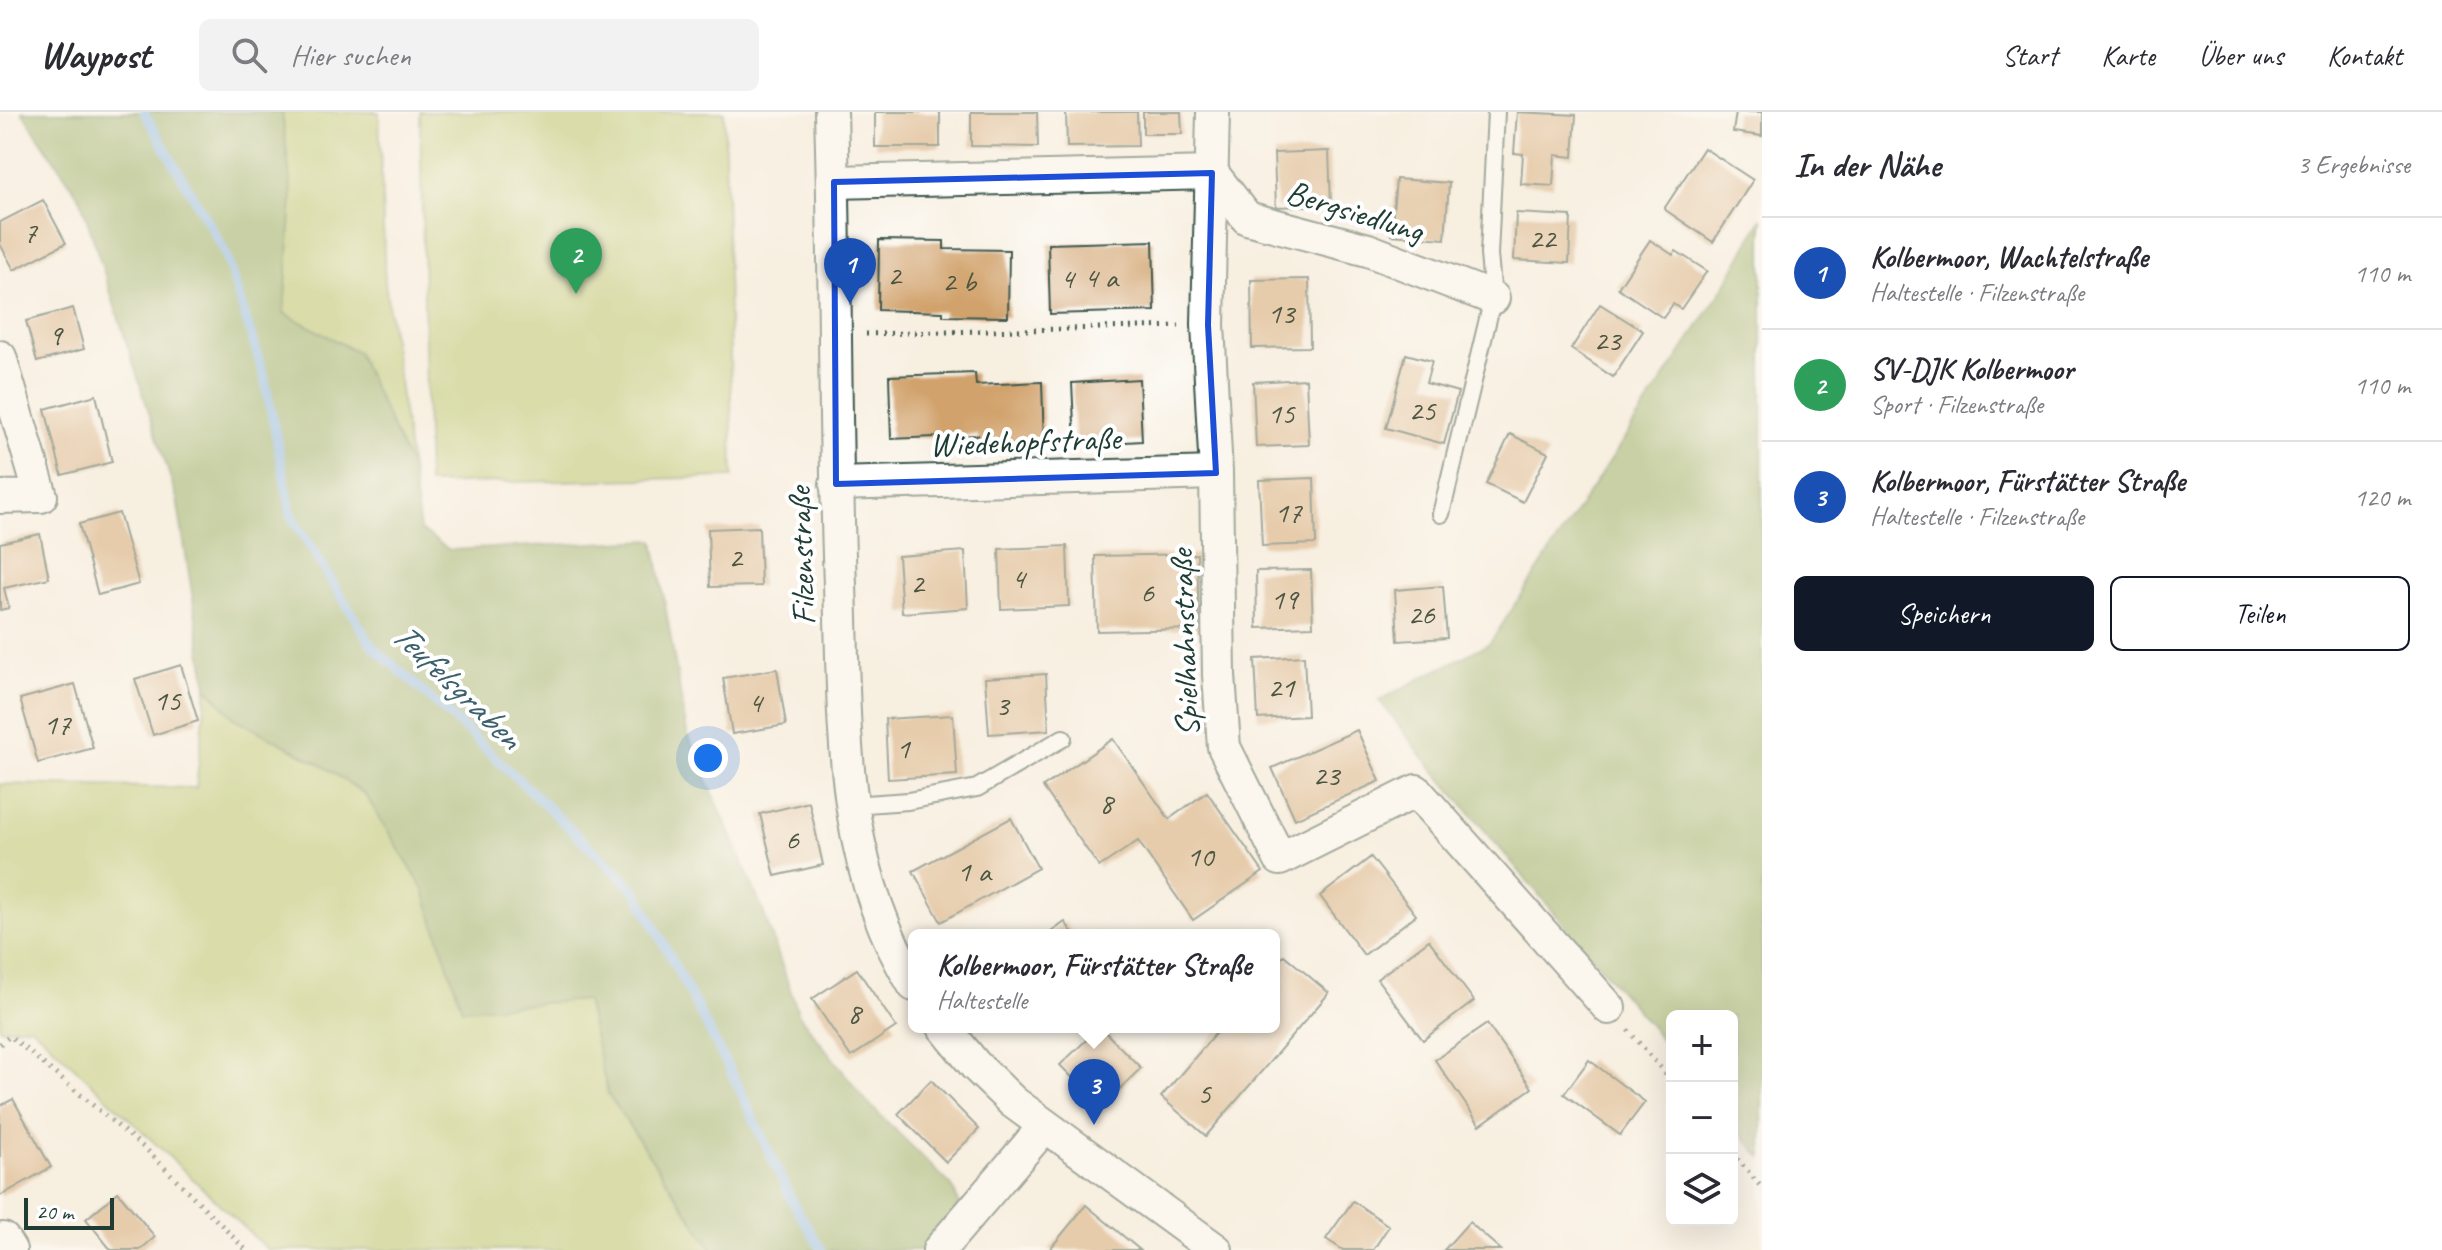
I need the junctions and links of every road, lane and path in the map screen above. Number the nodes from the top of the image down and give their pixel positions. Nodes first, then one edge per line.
1 (831, 112) edge
2 (1213, 112) edge
3 (1496, 112) edge
4 (1212, 173) junction
5 (834, 182) junction
6 (1493, 298) junction
7 (1208, 325) junction
8 (836, 335) junction
9 (0, 357) edge
10 (1216, 473) junction
11 (836, 484) junction
12 (0, 497) edge
13 (1441, 514) dead end
14 (1063, 738) dead end
15 (852, 805) junction
16 (908, 975) edge
17 (1609, 1008) joint
18 (949, 1033) edge
19 (0, 1044) edge
20 (1666, 1074) edge
21 (1045, 1126) junction
22 (1733, 1154) edge
23 (1762, 1188) edge
24 (1200, 1245) edge
25 (246, 1250) edge
26 (939, 1250) edge

1 - 5 street, Filzenstraße
2 - 4 street, Spielhahnstraße
3 - 6 lane
4 - 5 street
4 - 6 street, Bergsiedlung
4 - 7 street, Spielhahnstraße
5 - 8 street, Filzenstraße
6 - 13 lane
7 - 8 path
7 - 10 street, Spielhahnstraße
8 - 11 street, Filzenstraße
9 - 12 street
10 - 11 street, Wiedehopfstraße
10 - 17 street, Spielhahnstraße
11 - 15 street, Filzenstraße
14 - 15 lane
15 - 16 street, Filzenstraße
17 - 20 path
18 - 21 street
19 - 25 path
21 - 24 street
21 - 26 street
22 - 23 path

